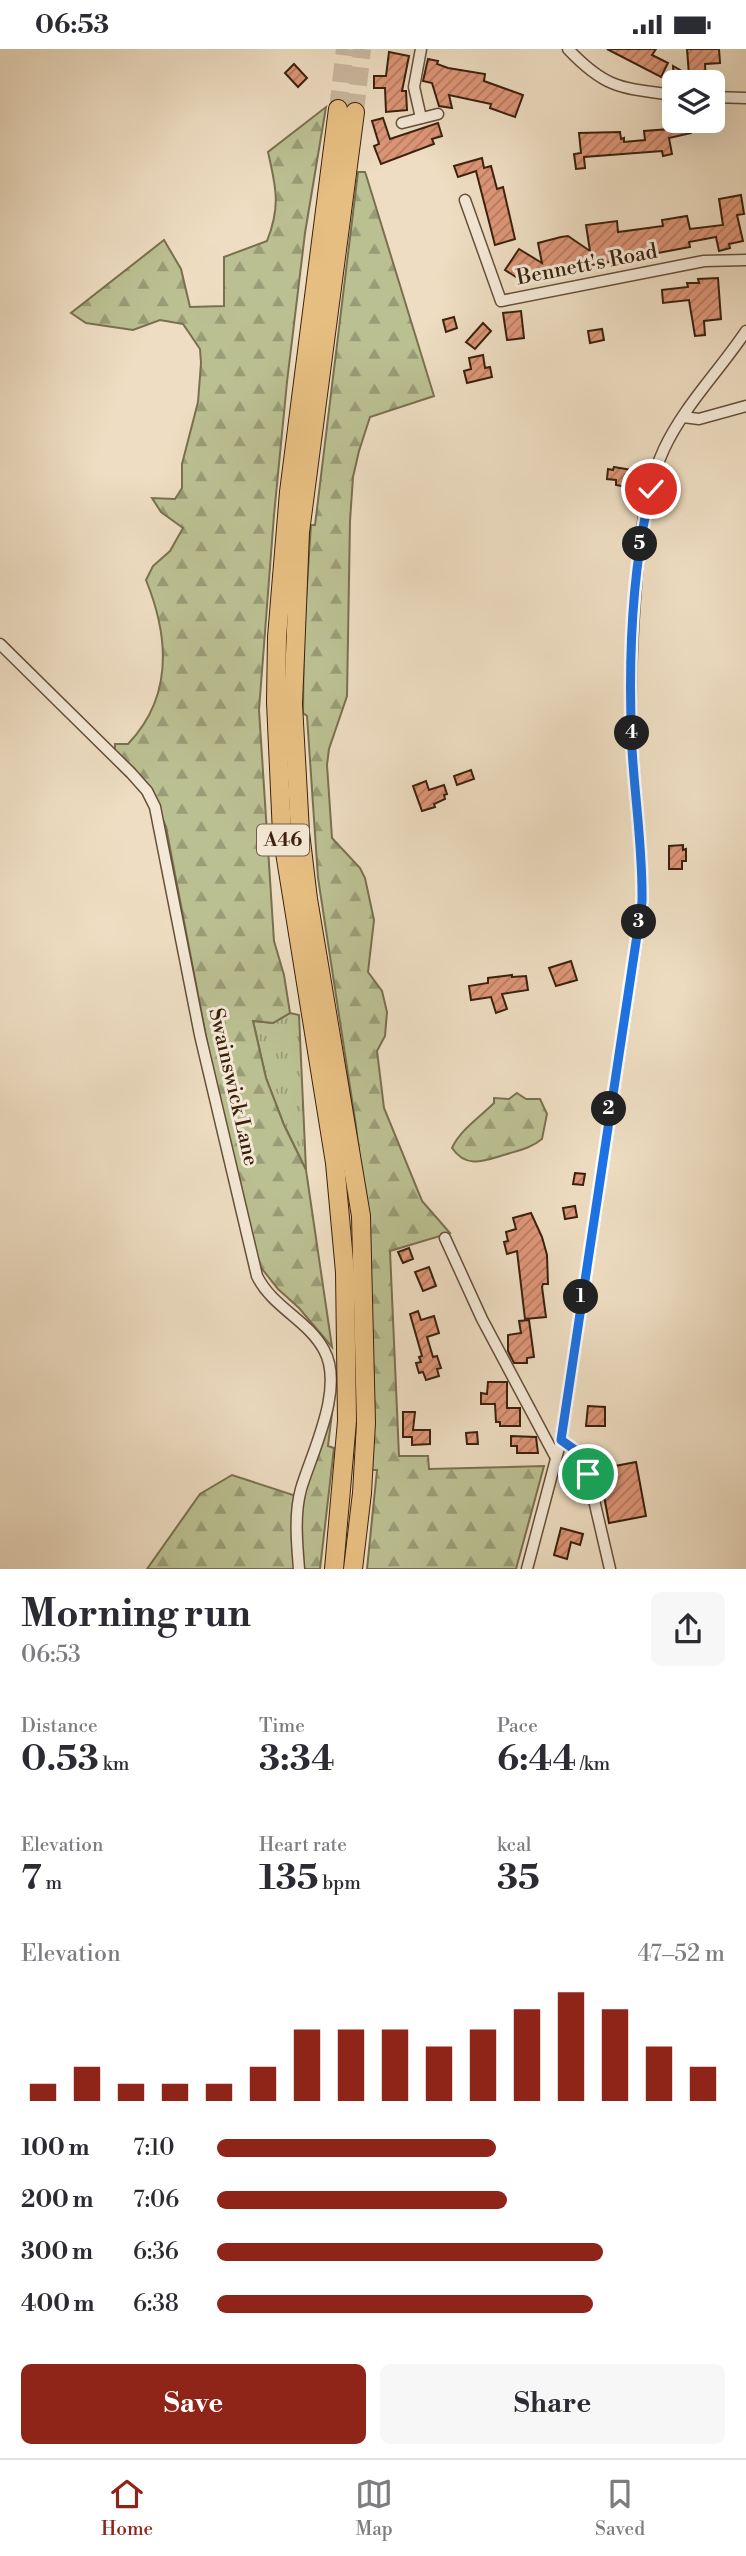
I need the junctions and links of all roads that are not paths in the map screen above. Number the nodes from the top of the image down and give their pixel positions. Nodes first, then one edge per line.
1 (421, 49) edge
2 (568, 49) edge
3 (662, 93) edge
4 (725, 97) edge
5 (746, 98) edge
6 (438, 114) dead end
7 (421, 118) junction
8 (401, 123) dead end
9 (465, 200) dead end
10 (746, 260) edge
11 (746, 331) edge
12 (746, 406) edge
13 (683, 417) junction
14 (0, 644) edge
15 (445, 1238) dead end
16 (561, 1440) junction
17 (555, 1458) junction
18 (299, 1569) edge
19 (334, 1569) edge
20 (353, 1569) edge
21 (527, 1569) edge
22 (610, 1569) edge

1 - 7 street
2 - 3 street
4 - 5 street
6 - 7 street
7 - 8 street
9 - 10 street, Bennett's Road
11 - 13 street
12 - 13 street
13 - 16 street
14 - 18 street, Swainswick Lane
15 - 17 street
16 - 17 street
16 - 22 street
17 - 21 street
19 - 20 highway, A46

